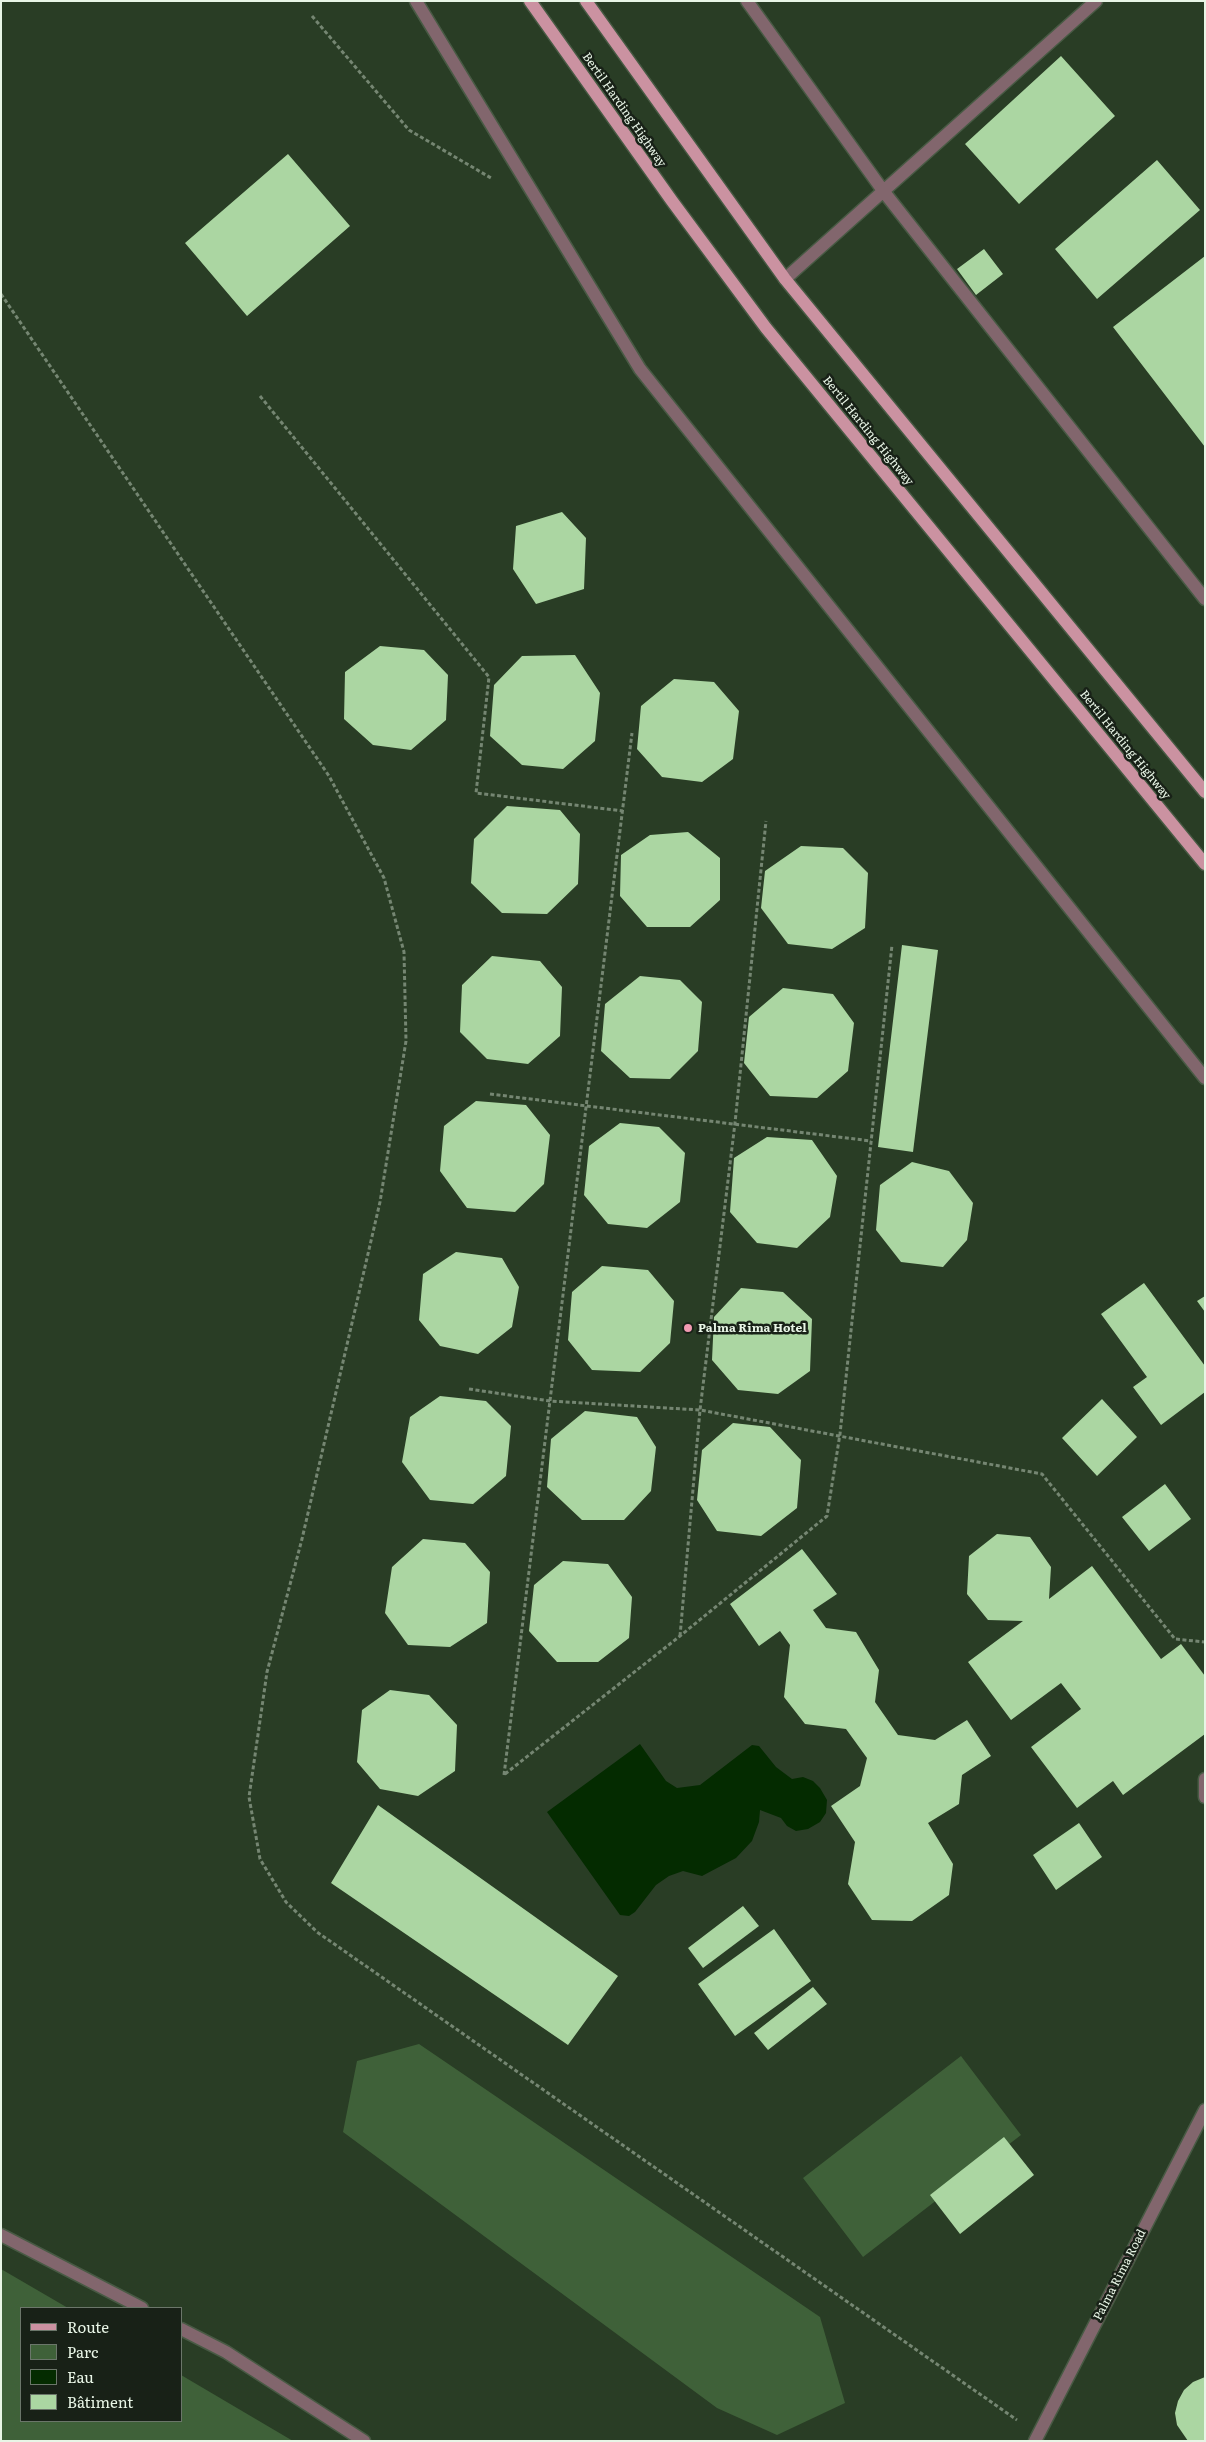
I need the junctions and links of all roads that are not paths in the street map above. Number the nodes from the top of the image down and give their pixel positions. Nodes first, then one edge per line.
1 (416, 1) edge
2 (530, 1) edge
3 (586, 1) edge
4 (747, 1) edge
5 (1096, 1) edge
6 (884, 192) junction
7 (785, 279) junction
8 (1205, 598) edge
9 (1205, 792) edge
10 (1205, 864) edge
11 (1205, 1078) edge
12 (1205, 1779) edge
13 (1205, 1797) edge
14 (1205, 2110) edge
15 (1, 2235) edge
16 (140, 2307) edge
17 (182, 2330) edge
18 (1036, 2438) edge
19 (364, 2441) edge

1 - 11 street
2 - 10 main road, Bertil Harding Highway
3 - 7 main road
4 - 6 street
5 - 6 street
6 - 7 street
6 - 8 street
7 - 9 main road
12 - 13 street
14 - 18 street, Palma Rima Road
15 - 16 street
17 - 19 street

